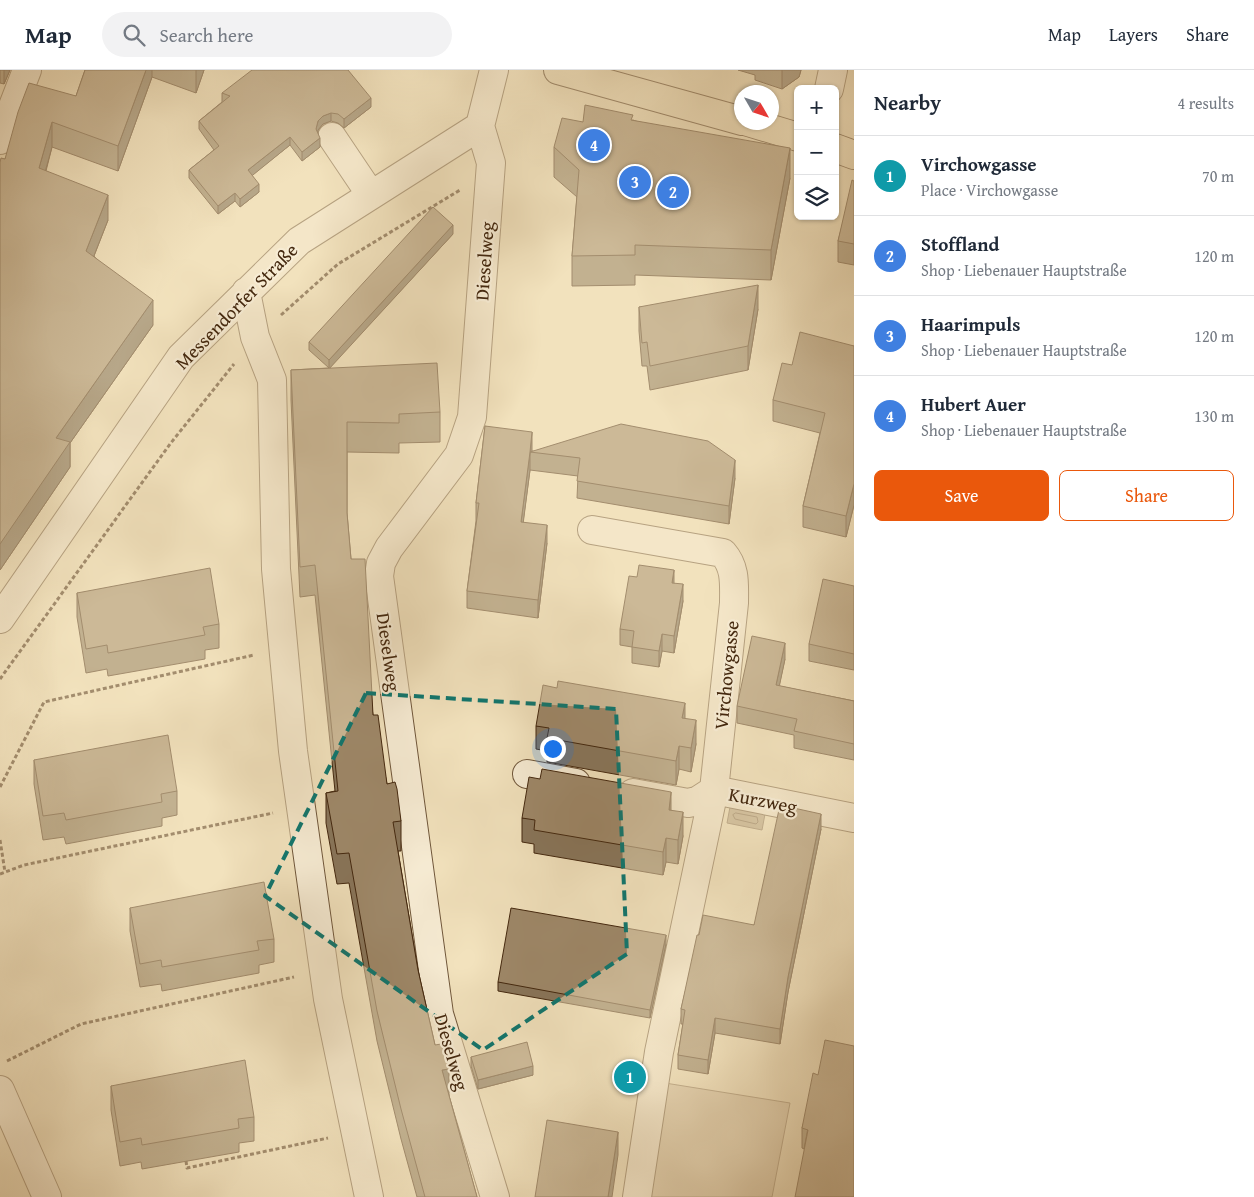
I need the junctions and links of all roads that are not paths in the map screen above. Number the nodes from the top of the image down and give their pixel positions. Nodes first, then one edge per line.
1 (27, 70) edge
2 (494, 70) edge
3 (558, 70) edge
4 (833, 70) edge
5 (830, 85) edge
6 (734, 119) edge
7 (480, 126) junction
8 (775, 130) edge
9 (794, 136) edge
10 (332, 137) dead end
11 (0, 140) edge
12 (839, 149) edge
13 (854, 155) edge
14 (371, 195) junction
15 (246, 292) junction
16 (592, 530) dead end
17 (0, 619) edge
18 (527, 774) dead end
19 (714, 790) junction
20 (854, 818) edge
21 (0, 1090) edge
22 (47, 1197) edge
23 (370, 1197) edge
24 (495, 1197) edge
25 (637, 1197) edge

1 - 11 street
2 - 7 street
3 - 6 main road
4 - 5 street
7 - 14 street, Messendorfer Straße
7 - 24 street, Dieselweg
8 - 9 main road
10 - 14 street
12 - 13 main road
14 - 15 street, Messendorfer Straße
15 - 17 street, Messendorfer Straße
15 - 23 street
16 - 19 street, Virchowgasse
18 - 19 street, Kurzweg
19 - 20 street, Kurzweg
19 - 25 street, Virchowgasse
21 - 22 street

